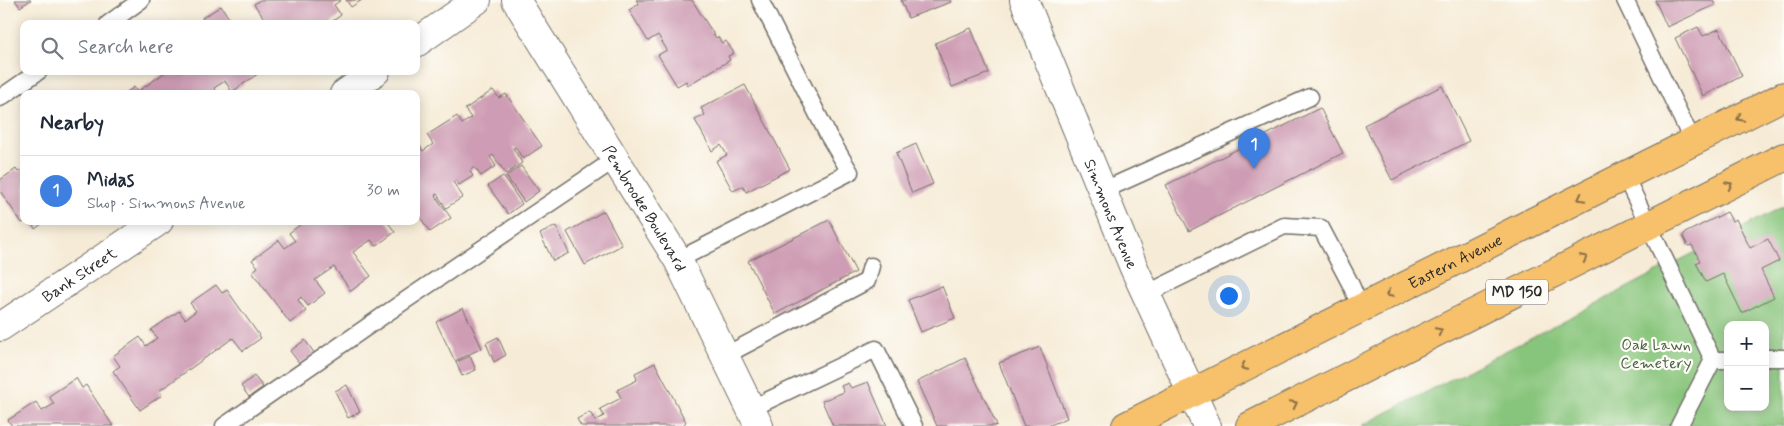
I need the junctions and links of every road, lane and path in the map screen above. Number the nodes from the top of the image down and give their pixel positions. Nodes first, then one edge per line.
1 (141, 0) edge
2 (477, 0) edge
3 (516, 0) edge
4 (760, 0) edge
5 (1024, 0) edge
6 (1625, 0) edge
7 (114, 20) edge
8 (420, 39) edge
9 (33, 75) edge
10 (370, 75) edge
11 (350, 90) edge
12 (1784, 96) edge
13 (1310, 97) dead end
14 (0, 98) edge
15 (1693, 142) junction
16 (1784, 157) edge
17 (614, 160) junction
18 (1625, 176) junction
19 (1102, 191) junction
20 (152, 225) edge
21 (1647, 226) junction
22 (678, 260) junction
23 (871, 266) dead end
24 (1146, 294) junction
25 (1361, 308) junction
26 (0, 326) edge
27 (726, 355) junction
28 (1769, 358) edge
29 (1784, 358) edge
30 (1720, 360) edge
31 (1191, 393) junction
32 (754, 418) edge
33 (224, 426) edge
34 (914, 426) edge
35 (1126, 426) edge
36 (1207, 426) edge
37 (1250, 426) edge
38 (1679, 426) edge

1 - 7 lane
2 - 8 street
3 - 17 street, Pembrooke Boulevard
4 - 22 lane
5 - 19 street, Simmons Avenue
6 - 15 lane
9 - 14 lane
10 - 11 street
12 -> 15 main road, Eastern Avenue
13 - 19 lane
15 - 18 main road, Eastern Avenue
21 -> 16 main road, MD 150
17 - 22 street, Pembrooke Boulevard
17 - 33 lane
18 - 21 lane
18 -> 25 main road, Eastern Avenue
19 - 24 street, Simmons Avenue
20 - 26 street, Bank Street
21 - 30 lane
37 -> 21 main road, MD 150
22 - 27 street, Pembrooke Boulevard
23 - 27 lane
24 - 25 lane
24 - 31 street, Simmons Avenue
25 -> 31 main road, Eastern Avenue
27 - 32 street, Pembrooke Boulevard
28 - 29 lane
30 - 38 lane
31 - 35 main road, Eastern Avenue
31 - 36 street, Simmons Avenue
32 - 34 lane

